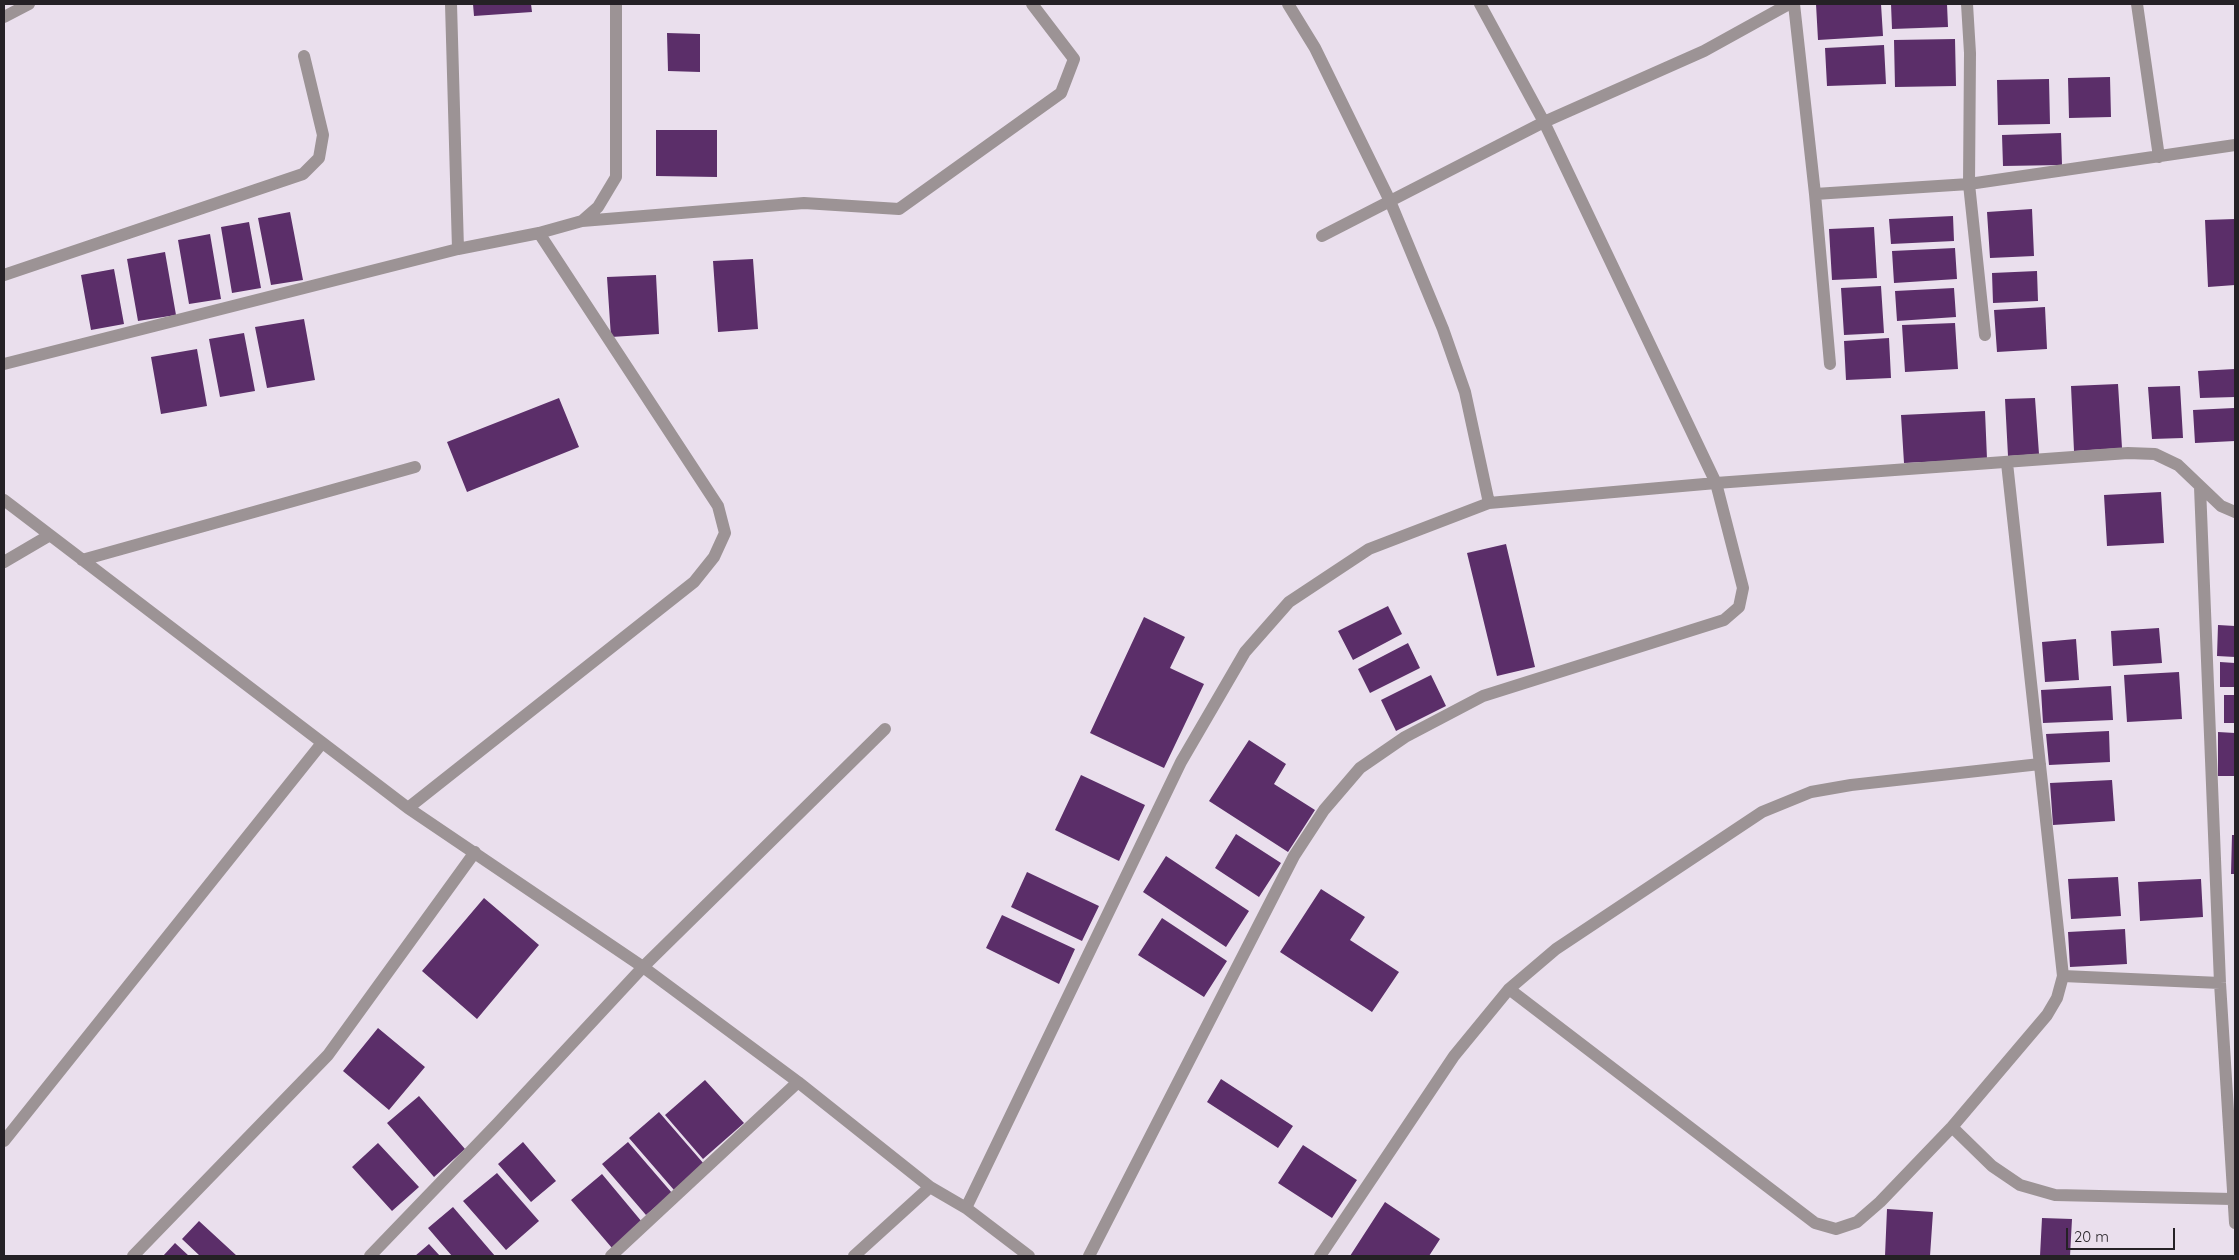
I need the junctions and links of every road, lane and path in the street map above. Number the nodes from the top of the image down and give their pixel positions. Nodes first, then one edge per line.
1 (29, 4) edge
2 (451, 4) edge
3 (616, 4) edge
4 (1032, 4) edge
5 (1288, 4) edge
6 (1480, 4) edge
7 (1789, 4) edge
8 (1794, 4) edge
9 (1967, 4) edge
10 (2137, 4) edge
11 (4, 17) edge
12 (304, 56) dead end
13 (1544, 122) junction
14 (2235, 146) edge
15 (2159, 157) junction
16 (1969, 184) junction
17 (1815, 194) junction
18 (1390, 201) junction
19 (582, 220) junction
20 (539, 234) junction
21 (1322, 236) dead end
22 (458, 250) junction
23 (4, 275) edge
24 (1985, 335) dead end
25 (4, 364) edge
26 (1830, 364) dead end
27 (2007, 463) junction
28 (415, 467) dead end
29 (1716, 483) junction
30 (2200, 487) junction
31 (4, 500) edge
32 (1489, 503) junction
33 (2235, 512) edge
34 (50, 535) junction
35 (82, 560) junction
36 (4, 562) edge
37 (885, 729) dead end
38 (322, 743) junction
39 (2040, 764) junction
40 (408, 808) junction
41 (475, 852) junction
42 (642, 967) junction
43 (2063, 976) junction
44 (2220, 982) junction
45 (1509, 989) junction
46 (798, 1082) junction
47 (1952, 1126) junction
48 (4, 1141) edge
49 (930, 1188) junction
50 (2232, 1199) junction
51 (966, 1208) junction
52 (2235, 1223) edge
53 (133, 1256) edge
54 (370, 1256) edge
55 (611, 1256) edge
56 (854, 1256) edge
57 (1029, 1256) edge
58 (1089, 1256) edge
59 (1320, 1256) edge

1 - 11 street
2 - 22 street
3 - 19 street
4 - 19 street
5 - 18 street
6 - 13 street
7 - 13 street
8 - 17 street
9 - 16 street
10 - 15 street
12 - 23 street
13 - 18 street
13 - 29 street
14 - 15 street
15 - 16 street
16 - 17 street
16 - 24 street
17 - 26 street
18 - 21 street
18 - 32 street
19 - 20 street
20 - 22 street
20 - 40 street
22 - 25 street
27 - 29 street
27 - 30 street
27 - 39 street
28 - 35 street
29 - 32 street
29 - 58 street
30 - 33 street
30 - 44 street
31 - 34 street
32 - 51 street
34 - 35 street
34 - 36 street
35 - 38 street
37 - 42 street
38 - 40 street
38 - 48 street
39 - 43 street
39 - 45 street
40 - 41 street
41 - 42 street
41 - 53 street
42 - 46 street
42 - 54 street
43 - 44 street
43 - 47 street
44 - 50 street
45 - 47 street
45 - 59 street
46 - 49 street
46 - 55 street
47 - 50 street
49 - 51 street
49 - 56 street
50 - 52 street
51 - 57 street

